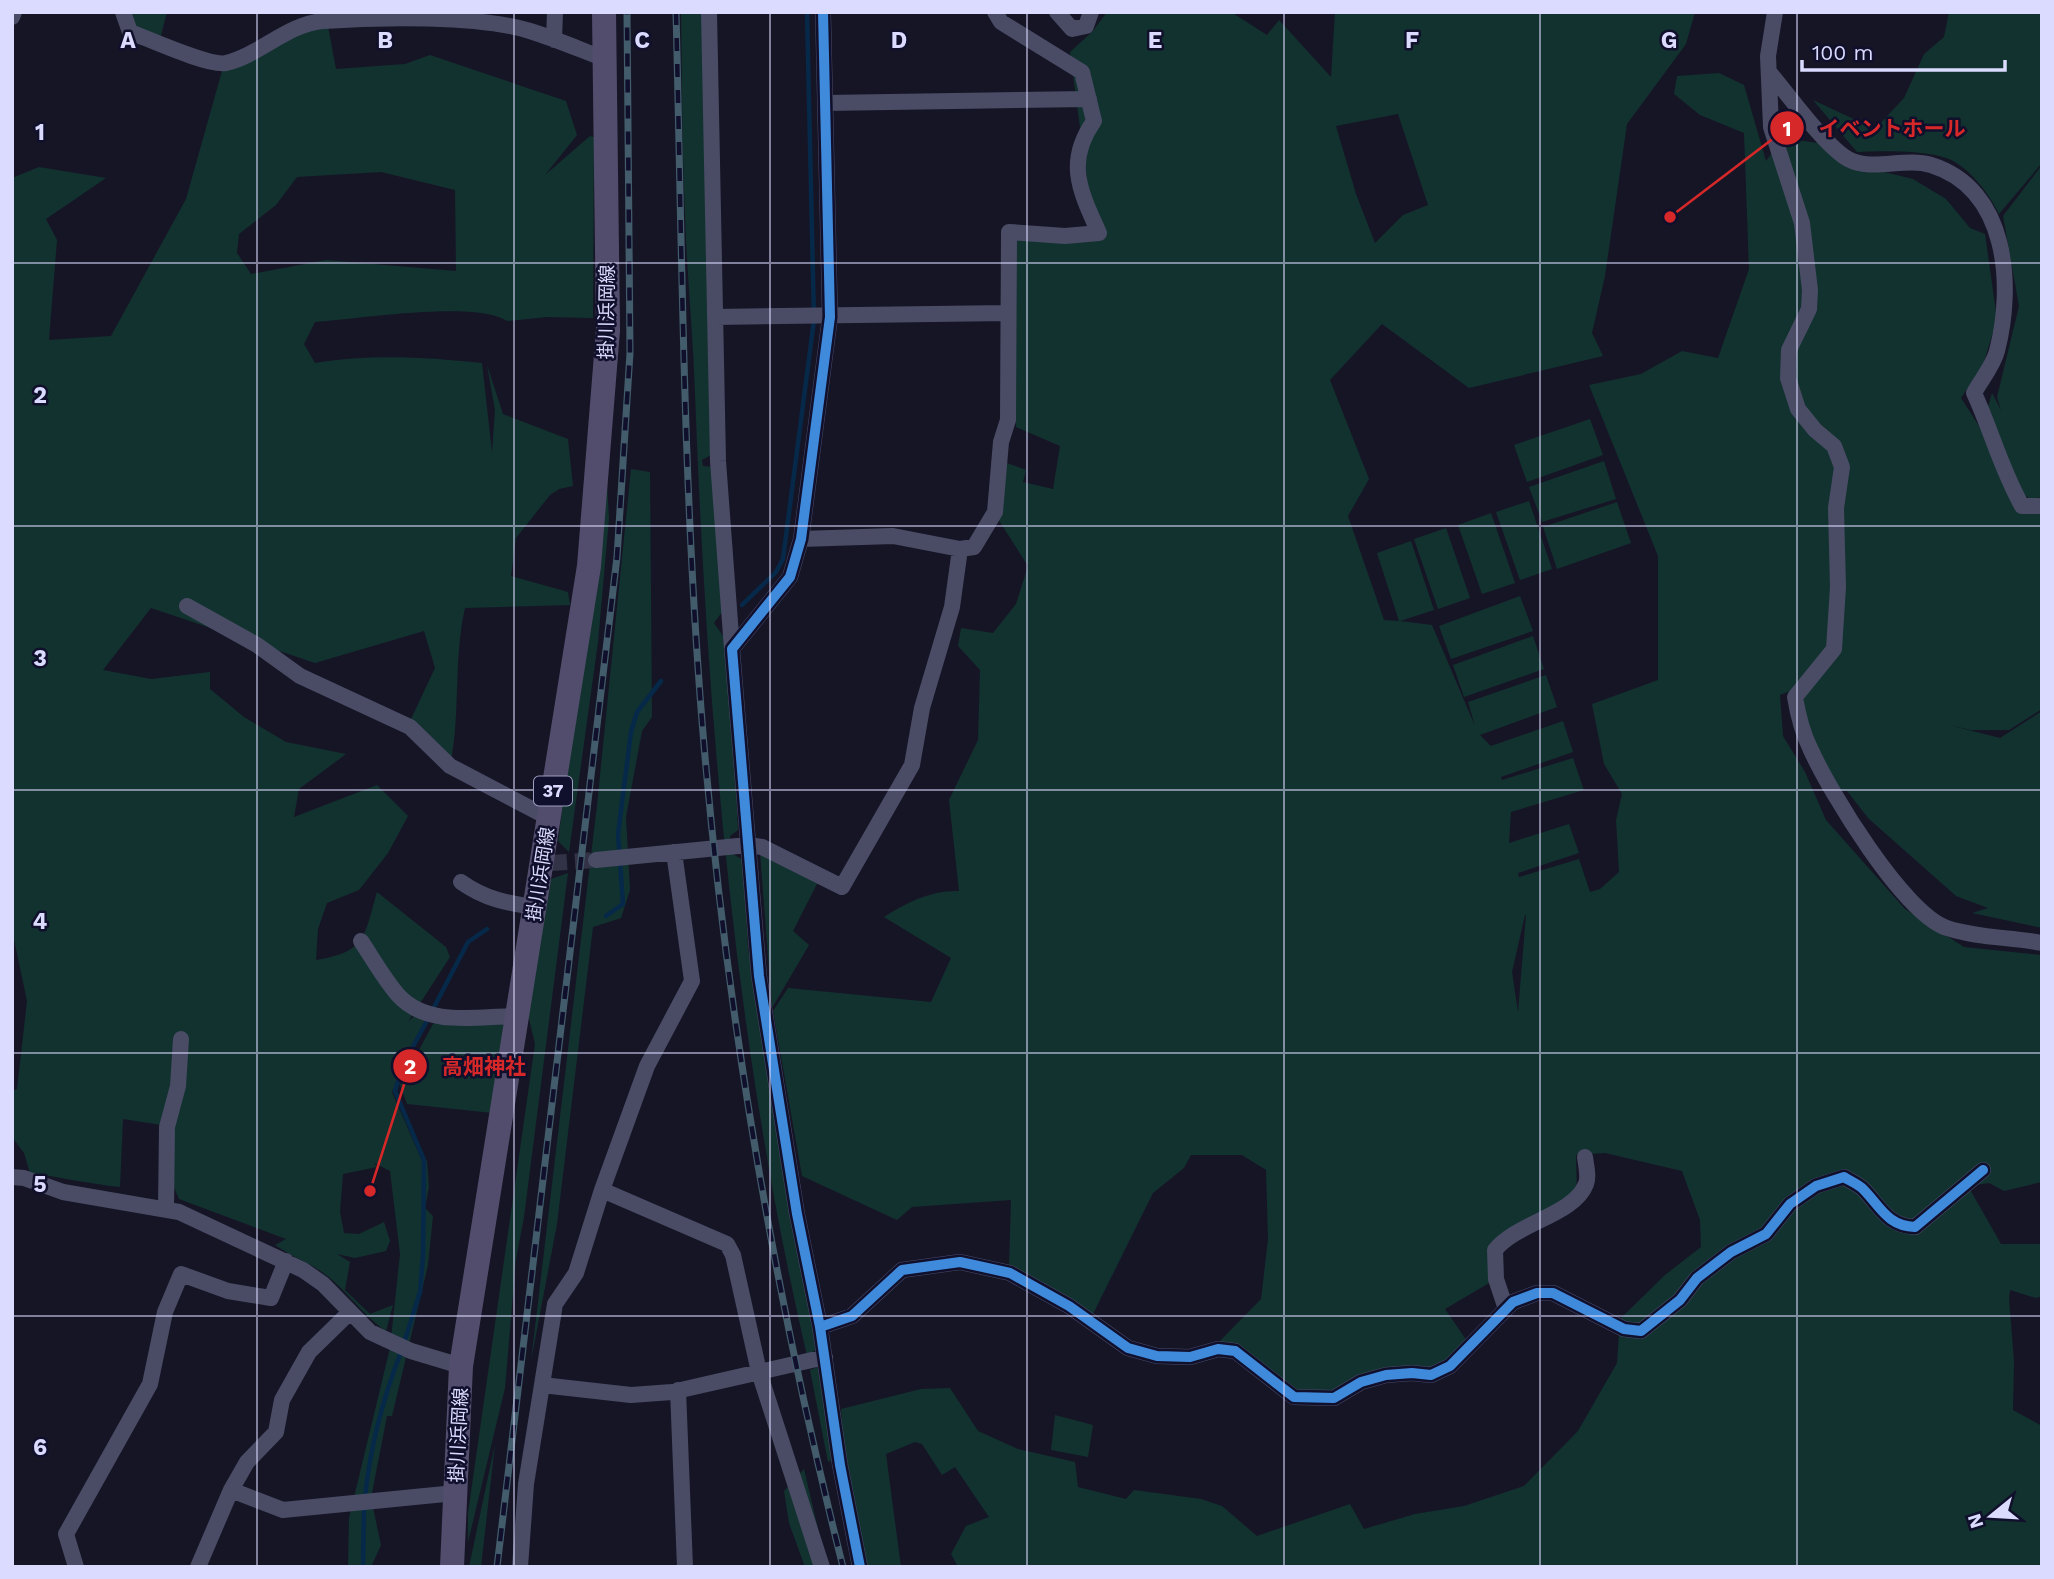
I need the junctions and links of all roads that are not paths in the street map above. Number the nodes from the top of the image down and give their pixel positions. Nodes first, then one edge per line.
1 (123, 12) edge
2 (555, 12) edge
3 (604, 12) edge
4 (709, 12) edge
5 (822, 12) edge
6 (995, 12) edge
7 (1057, 12) edge
8 (1091, 12) edge
9 (1775, 12) edge
10 (349, 16) edge
11 (554, 40) junction
12 (605, 59) junction
13 (1769, 72) junction
14 (1089, 99) junction
15 (825, 103) junction
16 (1008, 313) junction
17 (715, 317) junction
18 (830, 317) junction
19 (2042, 506) edge
20 (801, 539) junction
21 (960, 550) junction
22 (187, 606) dead end
23 (732, 641) junction
24 (549, 818) junction
25 (748, 845) junction
26 (674, 852) junction
27 (602, 860) tunnel mouth
28 (461, 882) dead end
29 (535, 907) junction
30 (361, 941) dead end
31 (2042, 943) edge
32 (517, 1016) junction
33 (181, 1039) dead end
34 (1585, 1157) dead end
35 (1983, 1170) dead end
36 (12, 1177) edge
37 (602, 1190) junction
38 (166, 1210) junction
39 (286, 1261) junction
40 (1506, 1309) junction
41 (349, 1313) junction
42 (820, 1328) junction
43 (825, 1357) junction
44 (461, 1367) junction
45 (759, 1372) junction
46 (542, 1385) junction
47 (678, 1390) junction
48 (231, 1490) junction
49 (455, 1493) junction
50 (76, 1567) edge
51 (198, 1567) edge
52 (452, 1567) edge
53 (520, 1567) edge
54 (685, 1567) edge
55 (822, 1567) edge
56 (860, 1567) edge

1 - 10 street
2 - 11 street
3 - 12 main road, 掛川浜岡線 / 37
4 - 17 street
5 - 15 street
6 - 14 street
7 - 8 street
9 - 13 street
10 - 11 street
11 - 12 street
12 - 24 main road, 掛川浜岡線 / 37
13 - 19 street
13 - 31 street
14 - 15 street
14 - 16 street
15 - 18 street
16 - 18 street
16 - 21 street
17 - 18 street
17 - 23 street
18 - 20 street
20 - 21 street
20 - 23 street
21 - 25 street
22 - 24 street
23 - 25 street
24 - 29 main road, 掛川浜岡線 / 37
25 - 26 street
25 - 42 street
26 - 27 street
26 - 37 street
28 - 29 street
29 - 32 main road, 掛川浜岡線 / 37
30 - 32 street
32 - 44 main road, 掛川浜岡線 / 37
33 - 38 street
34 - 40 street
35 - 40 street
36 - 38 street
37 - 45 street
37 - 46 street
38 - 39 street
39 - 41 street
39 - 50 street
40 - 42 street
41 - 44 street
41 - 48 street
42 - 43 street
43 - 45 street
43 - 56 street
44 - 49 main road, 掛川浜岡線 / 37
45 - 47 street
45 - 55 street
46 - 47 street
46 - 53 street
47 - 54 street
48 - 49 street
48 - 51 street
49 - 52 main road, 掛川浜岡線 / 37

